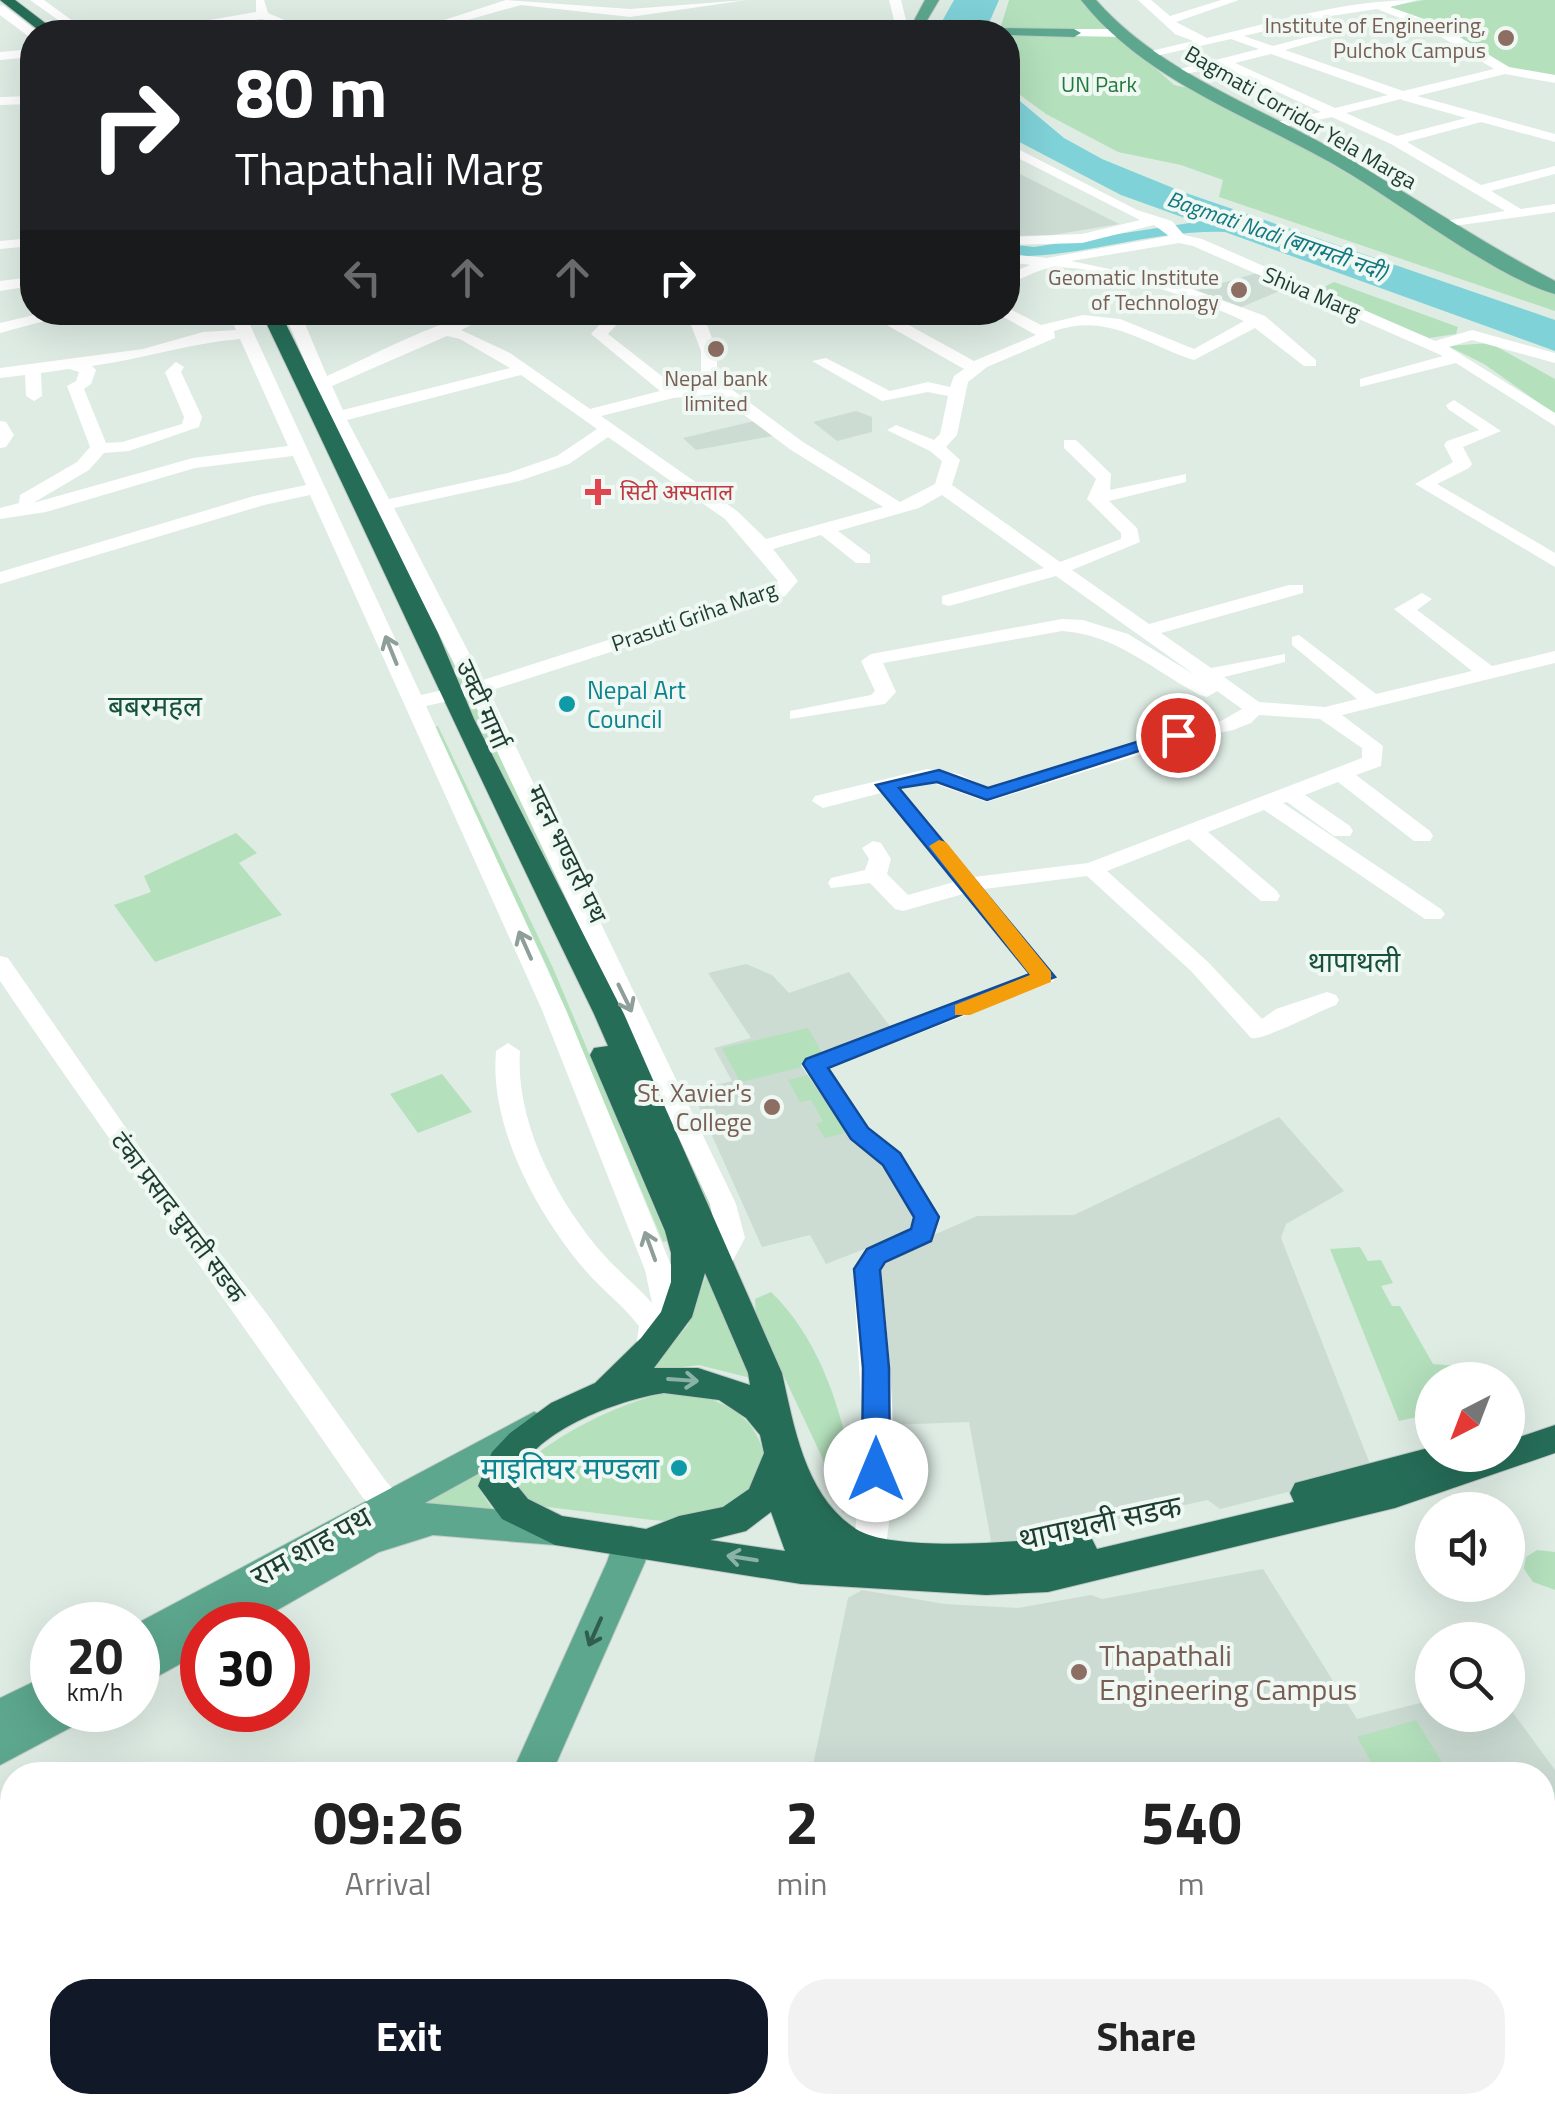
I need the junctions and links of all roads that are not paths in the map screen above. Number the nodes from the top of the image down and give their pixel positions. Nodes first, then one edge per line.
1 (6, 0) edge
2 (18, 0) edge
3 (36, 0) edge
4 (264, 0) edge
5 (741, 0) edge
6 (932, 0) edge
7 (1088, 0) edge
8 (1144, 0) edge
9 (1233, 0) edge
10 (1338, 0) edge
11 (1411, 0) edge
12 (516, 1) edge
13 (629, 7) edge
14 (1370, 7) junction
15 (263, 15) junction
16 (1311, 16) junction
17 (34, 20) edge
18 (46, 20) edge
19 (65, 20) edge
20 (226, 20) edge
21 (276, 20) edge
22 (453, 20) edge
23 (916, 20) edge
24 (1168, 21) junction
25 (1020, 32) edge
26 (1074, 33) joint
27 (1124, 33) junction
28 (1232, 36) junction
29 (1209, 43) junction
30 (1277, 50) junction
31 (1151, 55) junction
32 (1227, 64) junction
33 (1505, 70) junction
34 (1177, 74) junction
35 (1555, 79) edge
36 (1407, 97) junction
37 (1338, 114) junction
38 (1483, 118) junction
39 (1278, 126) junction
40 (1555, 138) edge
41 (1396, 142) junction
42 (1020, 154) edge
43 (1555, 170) edge
44 (1482, 189) junction
45 (1555, 208) edge
46 (1520, 214) junction
47 (1160, 222) junction
48 (1444, 226) junction
49 (1180, 238) junction
50 (1020, 243) edge
51 (1020, 244) edge
52 (1020, 259) edge
53 (1046, 260) junction
54 (1020, 273) edge
55 (1555, 288) edge
56 (1020, 318) edge
57 (1259, 319) junction
58 (245, 325) edge
59 (253, 325) edge
60 (253, 325) edge
61 (276, 325) edge
62 (298, 325) edge
63 (455, 325) edge
64 (607, 325) edge
65 (699, 325) edge
66 (896, 325) edge
67 (1044, 329) junction
68 (441, 330) junction
69 (1434, 346) junction
70 (1458, 357) junction
71 (1555, 358) edge
72 (820, 362) dead end
73 (1310, 363) dead end
74 (71, 364) junction
75 (176, 367) dead end
76 (974, 368) junction
77 (33, 370) junction
78 (522, 370) junction
79 (0, 373) edge
80 (324, 383) junction
81 (1366, 383) dead end
82 (677, 392) junction
83 (954, 393) junction
84 (34, 396) dead end
85 (1454, 406) dead end
86 (586, 415) junction
87 (336, 417) junction
88 (1555, 421) edge
89 (0, 426) edge
90 (606, 430) junction
91 (896, 430) dead end
92 (0, 442) edge
93 (1070, 444) dead end
94 (98, 448) junction
95 (936, 448) junction
96 (300, 450) junction
97 (1180, 478) dead end
98 (945, 480) junction
99 (318, 488) junction
100 (1097, 498) junction
101 (385, 505) junction
102 (897, 508) junction
103 (0, 514) edge
104 (828, 531) junction
105 (762, 546) junction
106 (863, 559) dead end
107 (1555, 561) edge
108 (1060, 569) junction
109 (0, 578) edge
110 (1296, 589) dead end
111 (949, 600) dead end
112 (1422, 600) dead end
113 (1146, 631) junction
114 (1299, 640) dead end
115 (1555, 657) edge
116 (1278, 658) dead end
117 (1488, 674) junction
118 (1204, 676) junction
119 (444, 697) junction
120 (1374, 702) junction
121 (1254, 708) junction
122 (1325, 712) junction
123 (797, 714) dead end
124 (1340, 773) junction
125 (886, 785) junction
126 (1278, 798) junction
127 (823, 800) dead end
128 (1342, 831) dead end
129 (1195, 833) junction
130 (1422, 836) dead end
131 (873, 848) dead end
132 (1092, 870) junction
133 (875, 875) junction
134 (838, 883) dead end
135 (972, 884) junction
136 (1268, 896) dead end
137 (1432, 914) dead end
138 (0, 963) edge
139 (1327, 1000) dead end
140 (508, 1051) dead end
141 (654, 1346) junction
142 (580, 1403) junction
143 (1555, 1417) edge
144 (1525, 1429) edge
145 (1555, 1439) edge
146 (777, 1458) junction
147 (1415, 1465) edge
148 (413, 1504) junction
149 (555, 1530) junction
150 (640, 1543) junction
151 (869, 1551) junction
152 (834, 1572) junction
153 (258, 1602) edge
154 (160, 1631) edge
155 (30, 1702) edge
156 (0, 1718) edge
157 (30, 1730) edge
158 (0, 1747) edge
159 (537, 1762) edge

1 - 17 highway
2 - 18 highway
3 - 19 street
4 - 15 street
5 - 13 street
6 - 23 main road
7 - 27 main road, Bagmati Corridor Yela Marga
8 - 24 street
9 - 24 street
10 - 14 street
11 - 14 street
12 - 13 street
12 - 22 street
14 - 16 street
14 - 33 street
15 - 20 street
15 - 21 street
16 - 28 street
16 - 30 street
24 - 29 street
25 - 26 main road
26 - 27 street
27 - 31 main road, Bagmati Corridor Yela Marga
28 - 29 street
28 - 30 street
29 - 31 street
30 - 32 street
30 - 36 street
31 - 34 main road, Bagmati Corridor Yela Marga
32 - 34 street
32 - 37 street
33 - 35 street
33 - 36 street
34 - 39 main road, Bagmati Corridor Yela Marga
36 - 37 street
36 - 38 street
37 - 39 street
37 - 41 street
38 - 40 street
38 - 41 street
39 - 48 main road, Bagmati Corridor Yela Marga
41 - 44 street
42 - 47 street
43 - 44 street
44 - 46 street
45 - 46 street
46 - 48 street
47 - 49 street
47 - 50 street
48 - 55 main road, Bagmati Corridor Yela Marga
49 - 53 street, Shiva Marg
49 - 69 street, Shiva Marg
51 - 53 street
52 - 53 street
53 - 54 street
53 - 57 street
56 - 67 street
57 - 67 street
57 - 73 street
58 - 74 street
59 - 96 street
60 - 119 highway, मदन भण्डारी पथ
61 - 119 highway, मदन भण्डारी पथ
62 - 80 street, उक्टी मार्गा
63 - 68 street
64 - 82 street
65 - 82 street
66 - 76 street
67 - 76 street
68 - 78 street
68 - 80 street
69 - 70 street, Shiva Marg
69 - 71 street
70 - 81 street
70 - 88 street, Shiva Marg
72 - 83 street
74 - 77 street
74 - 94 street
75 - 94 street
76 - 83 street
77 - 79 street
77 - 84 street
78 - 86 street
78 - 87 street
80 - 87 street, उक्टी मार्गा
82 - 86 street
82 - 102 street
83 - 95 street
85 - 107 street
86 - 90 street
87 - 101 street, उक्टी मार्गा
89 - 92 street
90 - 101 street
90 - 105 street
91 - 95 street
93 - 100 street
94 - 103 street
95 - 98 street
96 - 99 street
96 - 103 street
97 - 100 street
98 - 102 street, Prasuti Griha Marg
98 - 108 street
99 - 109 street
119 -> 99 street
100 - 108 street
101 - 119 street, उक्टी मार्गा
102 - 104 street, Prasuti Griha Marg
104 - 105 street, Prasuti Griha Marg
104 - 106 street
105 - 119 street, Prasuti Griha Marg
108 - 111 street
108 - 113 street
110 - 113 street
112 - 117 street
113 - 118 street
114 - 120 street
115 - 117 street
116 - 118 street
117 - 120 street
118 - 121 street
141 -> 119 street
119 - 141 highway, मदन भण्डारी पथ
119 -> 146 highway, मदन भण्डारी पथ
120 - 122 street
121 - 122 street
121 - 123 street
121 - 125 street
122 - 124 street
124 - 126 street
124 - 130 street
125 - 127 street
125 - 135 street
126 - 128 street
126 - 129 street
126 - 137 street
129 - 132 street
129 - 136 street
131 - 133 street
132 - 135 street
132 - 139 street
133 - 134 street
133 - 135 street
135 - 151 street
138 - 148 street, टंका प्रसाद घुमती सडक
140 - 141 street
141 - 142 highway, मदन भण्डारी पथ
142 -> 146 highway
142 - 148 main road
142 - 149 highway, मदन भण्डारी पथ
143 - 144 highway
145 - 152 highway, थापाथली सडक
146 - 150 highway
146 - 151 highway, थापाथली सडक
146 - 152 highway
147 - 151 highway, थापाथली सडक
148 - 149 main road
148 - 153 main road, राम शाह पथ
148 - 154 main road, राम शाह पथ
149 - 150 highway, थापाथली सडक
152 -> 150 highway, थापाथली सडक
150 -> 159 main road
155 - 156 main road
157 - 158 main road

